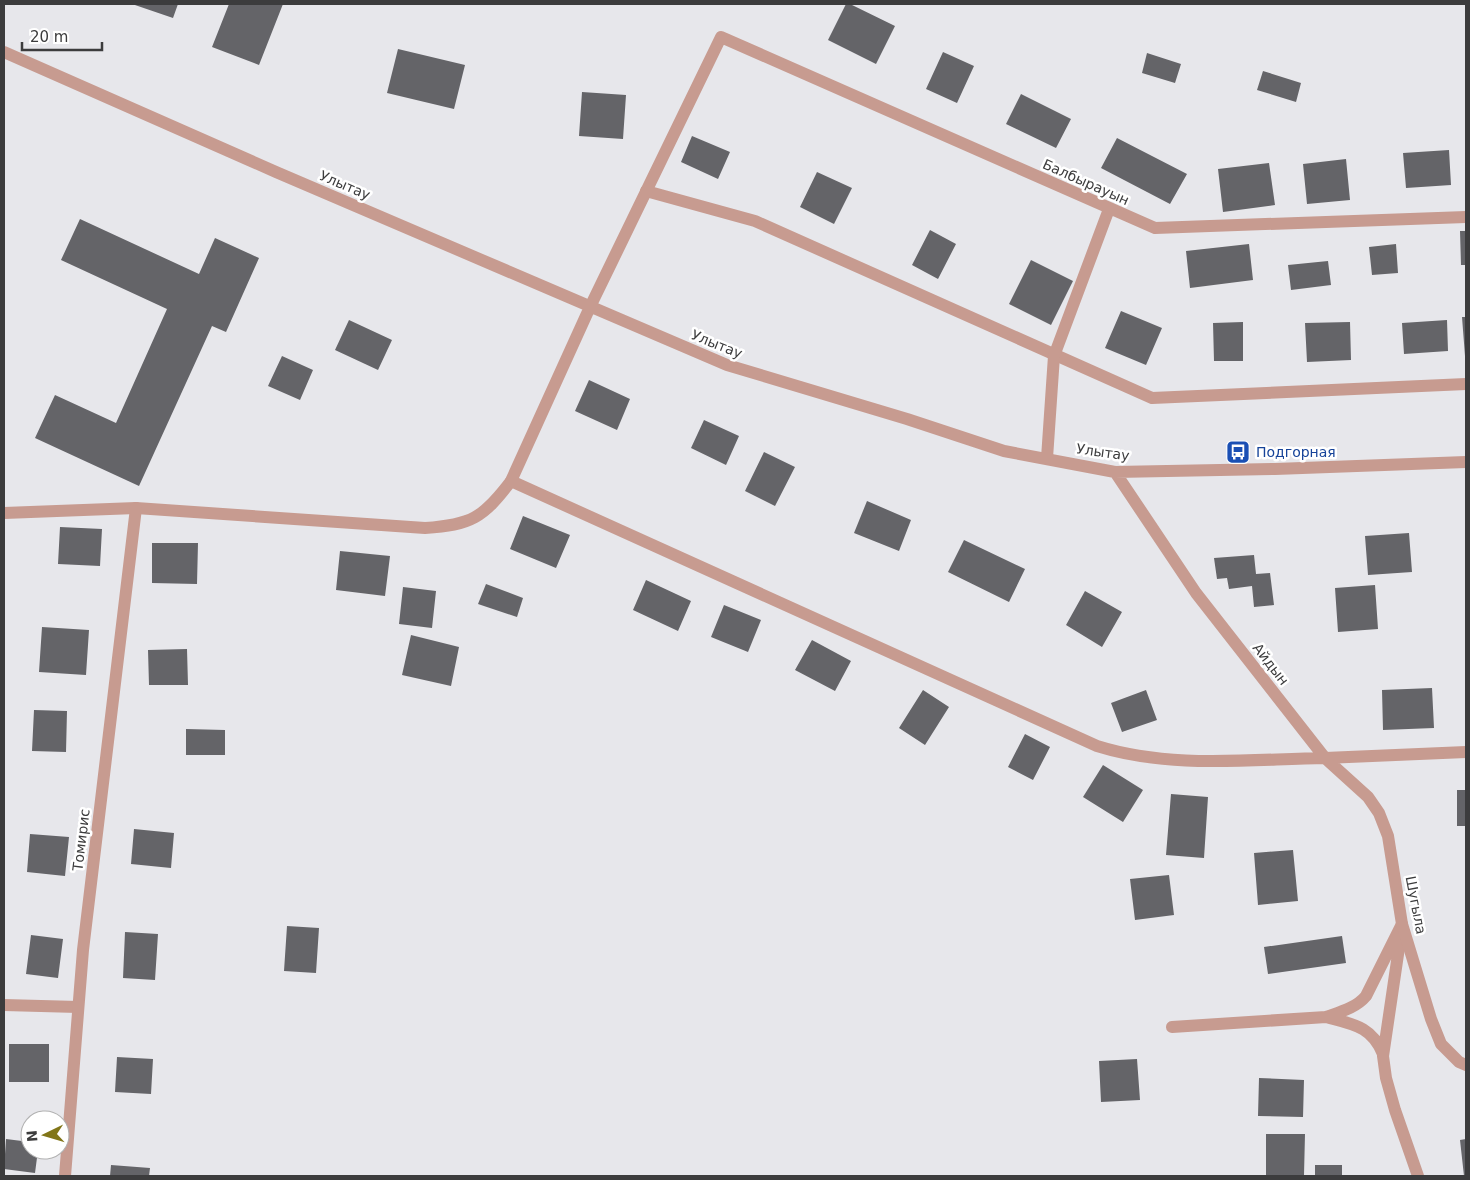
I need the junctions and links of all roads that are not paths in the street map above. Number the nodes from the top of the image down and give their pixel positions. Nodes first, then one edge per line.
1 (4, 52) edge
2 (646, 190) junction
3 (1109, 209) junction
4 (1466, 217) edge
5 (590, 307) junction
6 (1054, 356) junction
7 (1466, 384) edge
8 (1047, 458) junction
9 (1466, 462) edge
10 (1115, 472) junction
11 (510, 481) junction
12 (136, 508) junction
13 (4, 513) edge
14 (1466, 752) edge
15 (1325, 758) junction
16 (1402, 924) junction
17 (4, 1005) edge
18 (78, 1007) junction
19 (1326, 1017) junction
20 (1172, 1027) dead end
21 (1383, 1056) junction
22 (1466, 1065) edge
23 (65, 1176) edge
24 (1418, 1176) edge

1 - 5 street, Улытау
2 - 3 street, Балбырауын
2 - 5 street
2 - 6 street
3 - 4 street, Балбырауын
3 - 6 street
5 - 8 street, Улытау
5 - 11 street
6 - 7 street
6 - 8 street
8 - 10 street, Улытау
9 - 10 street, Улытау
10 - 15 street, Айдын
11 - 12 street
11 - 15 street
12 - 13 street
12 - 18 street, Томирис
14 - 15 street
15 - 16 street, Шугыла
16 - 19 street
16 - 21 street
16 - 22 street, Шугыла
17 - 18 street
18 - 23 street, Томирис
19 - 20 street
19 - 21 street
21 - 24 street

